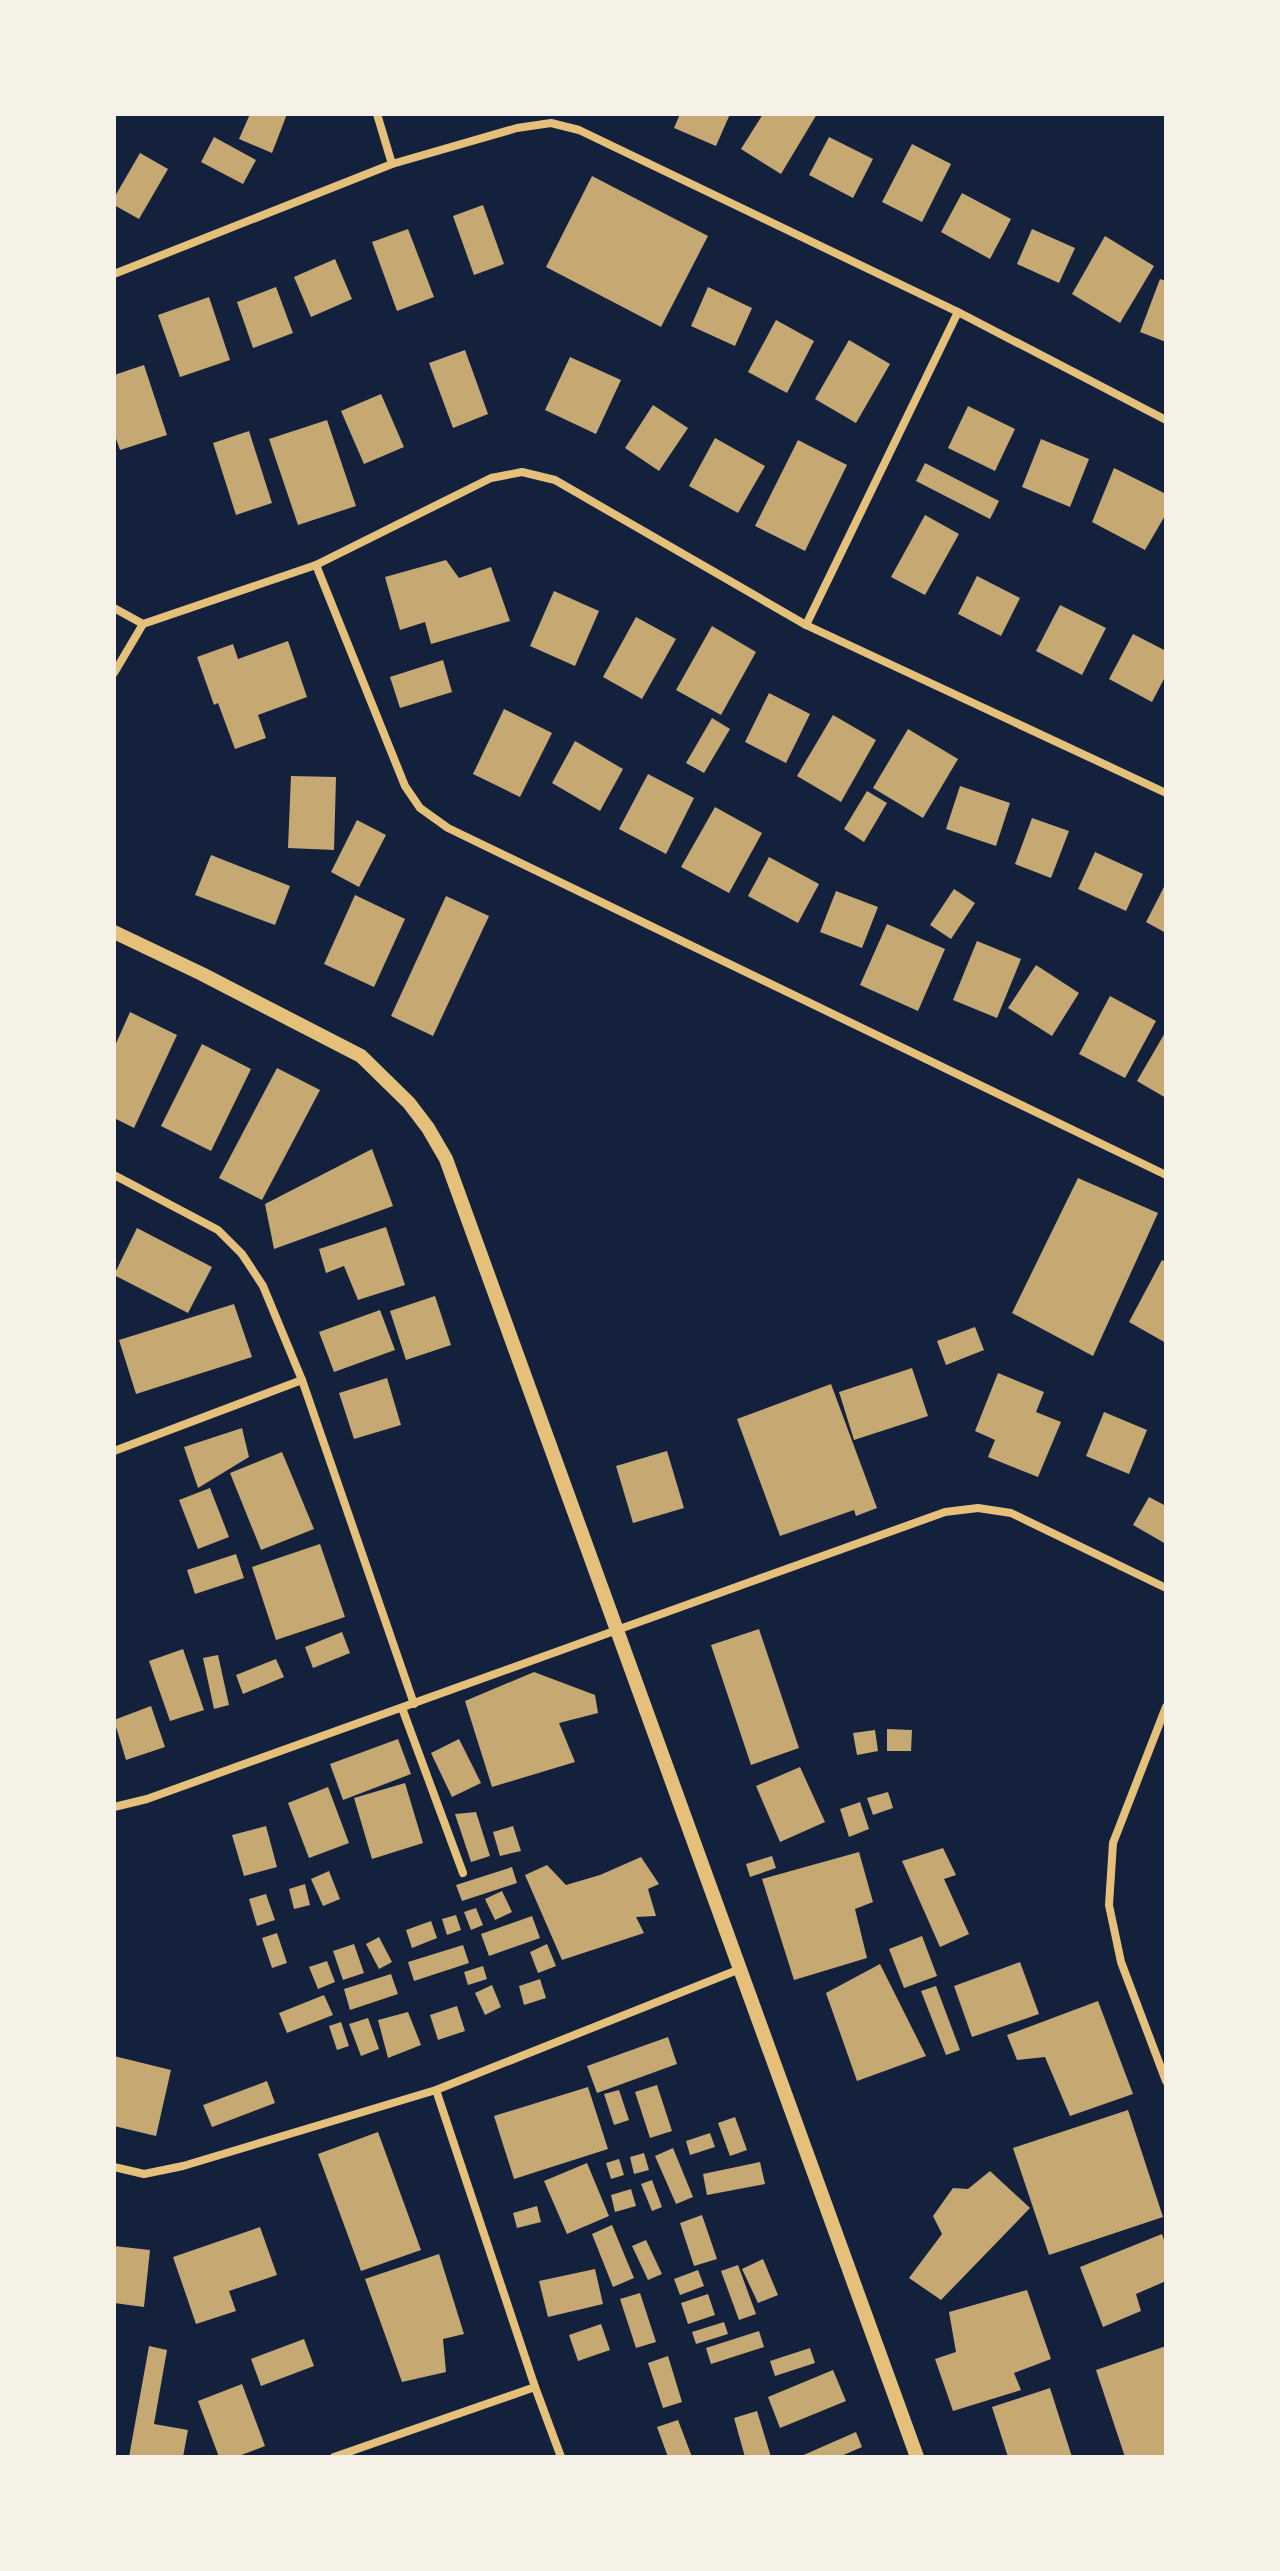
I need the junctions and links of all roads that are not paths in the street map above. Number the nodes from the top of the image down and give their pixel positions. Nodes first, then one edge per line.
1 (377, 114) edge
2 (392, 164) junction
3 (114, 274) edge
4 (958, 312) junction
5 (1166, 420) edge
6 (316, 565) junction
7 (114, 608) edge
8 (143, 624) junction
9 (806, 625) junction
10 (114, 673) edge
11 (1166, 793) edge
12 (114, 932) edge
13 (114, 1175) edge
14 (1166, 1175) edge
15 (302, 1380) junction
16 (114, 1451) edge
17 (1166, 1588) edge
18 (616, 1628) junction
19 (414, 1704) junction
20 (1166, 1707) edge
21 (402, 1708) junction
22 (114, 1807) edge
23 (463, 1873) dead end
24 (740, 1969) junction
25 (1166, 2081) edge
26 (436, 2090) junction
27 (114, 2167) edge
28 (535, 2387) junction
29 (334, 2457) edge
30 (561, 2457) edge
31 (917, 2457) edge

1 - 2 street
2 - 3 street
2 - 4 street
4 - 5 street
4 - 9 street
6 - 8 street
6 - 9 street
6 - 14 street
7 - 8 street
8 - 10 street
9 - 11 street
12 - 18 street
13 - 15 street
15 - 16 street
15 - 19 street
17 - 18 street
18 - 19 street
18 - 24 street
19 - 21 street
20 - 25 street
21 - 22 street
21 - 23 street
24 - 26 street
24 - 31 street
26 - 27 street
26 - 28 street
28 - 29 street
28 - 30 street

